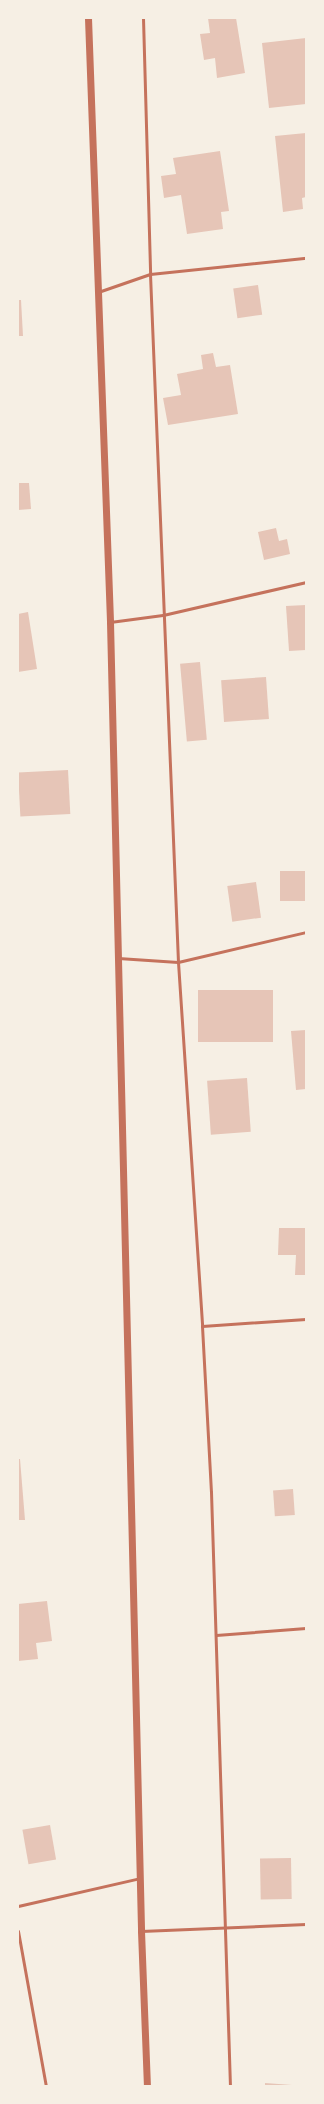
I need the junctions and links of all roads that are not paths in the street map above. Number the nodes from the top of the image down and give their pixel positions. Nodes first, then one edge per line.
1 (88, 18) edge
2 (143, 18) edge
3 (306, 258) edge
4 (150, 274) junction
5 (98, 292) junction
6 (306, 582) edge
7 (162, 615) junction
8 (110, 622) junction
9 (306, 932) edge
10 (118, 958) junction
11 (178, 962) junction
12 (306, 1320) edge
13 (202, 1326) junction
14 (306, 1628) edge
15 (216, 1635) junction
16 (140, 1878) junction
17 (18, 1906) edge
18 (306, 1924) edge
19 (225, 1929) junction
20 (18, 1931) edge
21 (141, 1931) junction
22 (46, 2086) edge
23 (148, 2086) edge
24 (230, 2086) edge

1 - 5 street
2 - 4 lane
3 - 4 lane
4 - 5 lane
4 - 7 lane
5 - 8 street
6 - 7 lane
7 - 8 lane
7 - 11 lane
8 - 10 street
9 - 11 lane
10 - 11 lane
10 - 16 street
11 - 13 lane
12 - 13 lane
13 - 15 lane
14 - 15 lane
15 - 19 lane
16 - 17 lane
16 - 21 street
18 - 19 lane
19 - 21 lane
19 - 24 lane
20 - 22 lane
21 - 23 street

